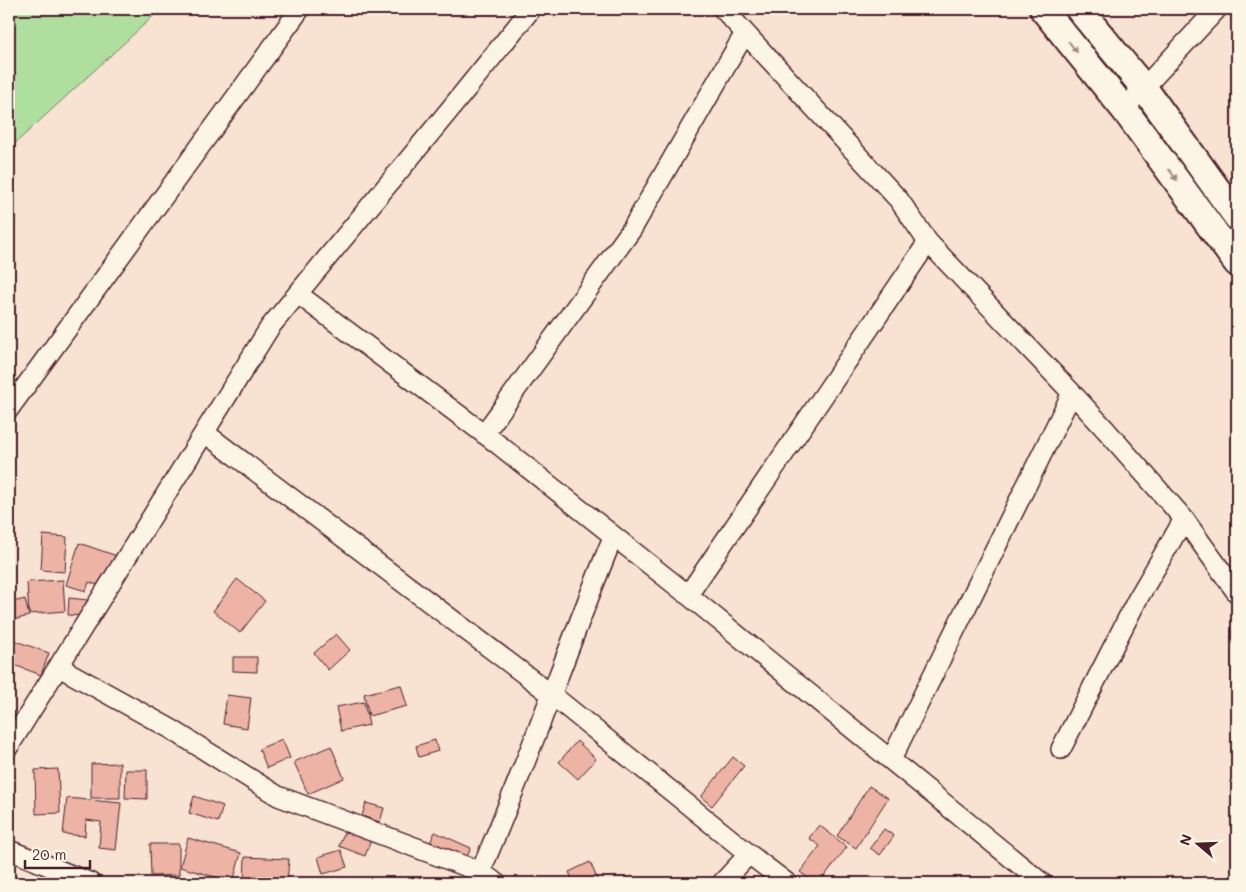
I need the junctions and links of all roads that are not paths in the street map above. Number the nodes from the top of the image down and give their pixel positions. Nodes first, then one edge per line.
1 (300, 9) edge
2 (531, 9) edge
3 (723, 9) edge
4 (1043, 9) edge
5 (1079, 9) edge
6 (1217, 9) edge
7 (745, 33) junction
8 (1144, 88) junction
9 (1124, 109) junction
10 (1237, 217) edge
11 (928, 242) junction
12 (1237, 263) edge
13 (298, 294) junction
14 (1072, 393) junction
15 (9, 409) edge
16 (205, 433) junction
17 (484, 434) junction
18 (1184, 519) junction
19 (613, 537) junction
20 (1237, 593) edge
21 (688, 595) junction
22 (59, 667) junction
23 (552, 695) junction
24 (9, 746) edge
25 (1061, 749) dead end
26 (892, 760) junction
27 (9, 850) edge
28 (749, 854) junction
29 (478, 878) edge
30 (91, 883) edge
31 (496, 883) edge
32 (722, 883) edge
33 (787, 883) edge
34 (1042, 883) edge

1 - 15 street
2 - 13 street
3 - 7 street
4 -> 9 main road
5 - 8 main road
6 - 8 street
7 - 11 street
7 - 17 street
8 - 9 street
8 - 10 main road
9 -> 12 main road
11 - 14 street
11 - 21 street
13 - 16 street
13 - 17 street
14 - 18 street
14 - 26 street
16 - 22 street
16 - 23 street
17 - 19 street
18 - 20 street
18 - 25 street
19 - 21 street
19 - 23 street
21 - 26 street
22 - 24 street
22 - 29 street
23 - 28 street
23 - 29 street
26 - 34 street
27 - 30 street
28 - 32 street
28 - 33 street
29 - 31 street

